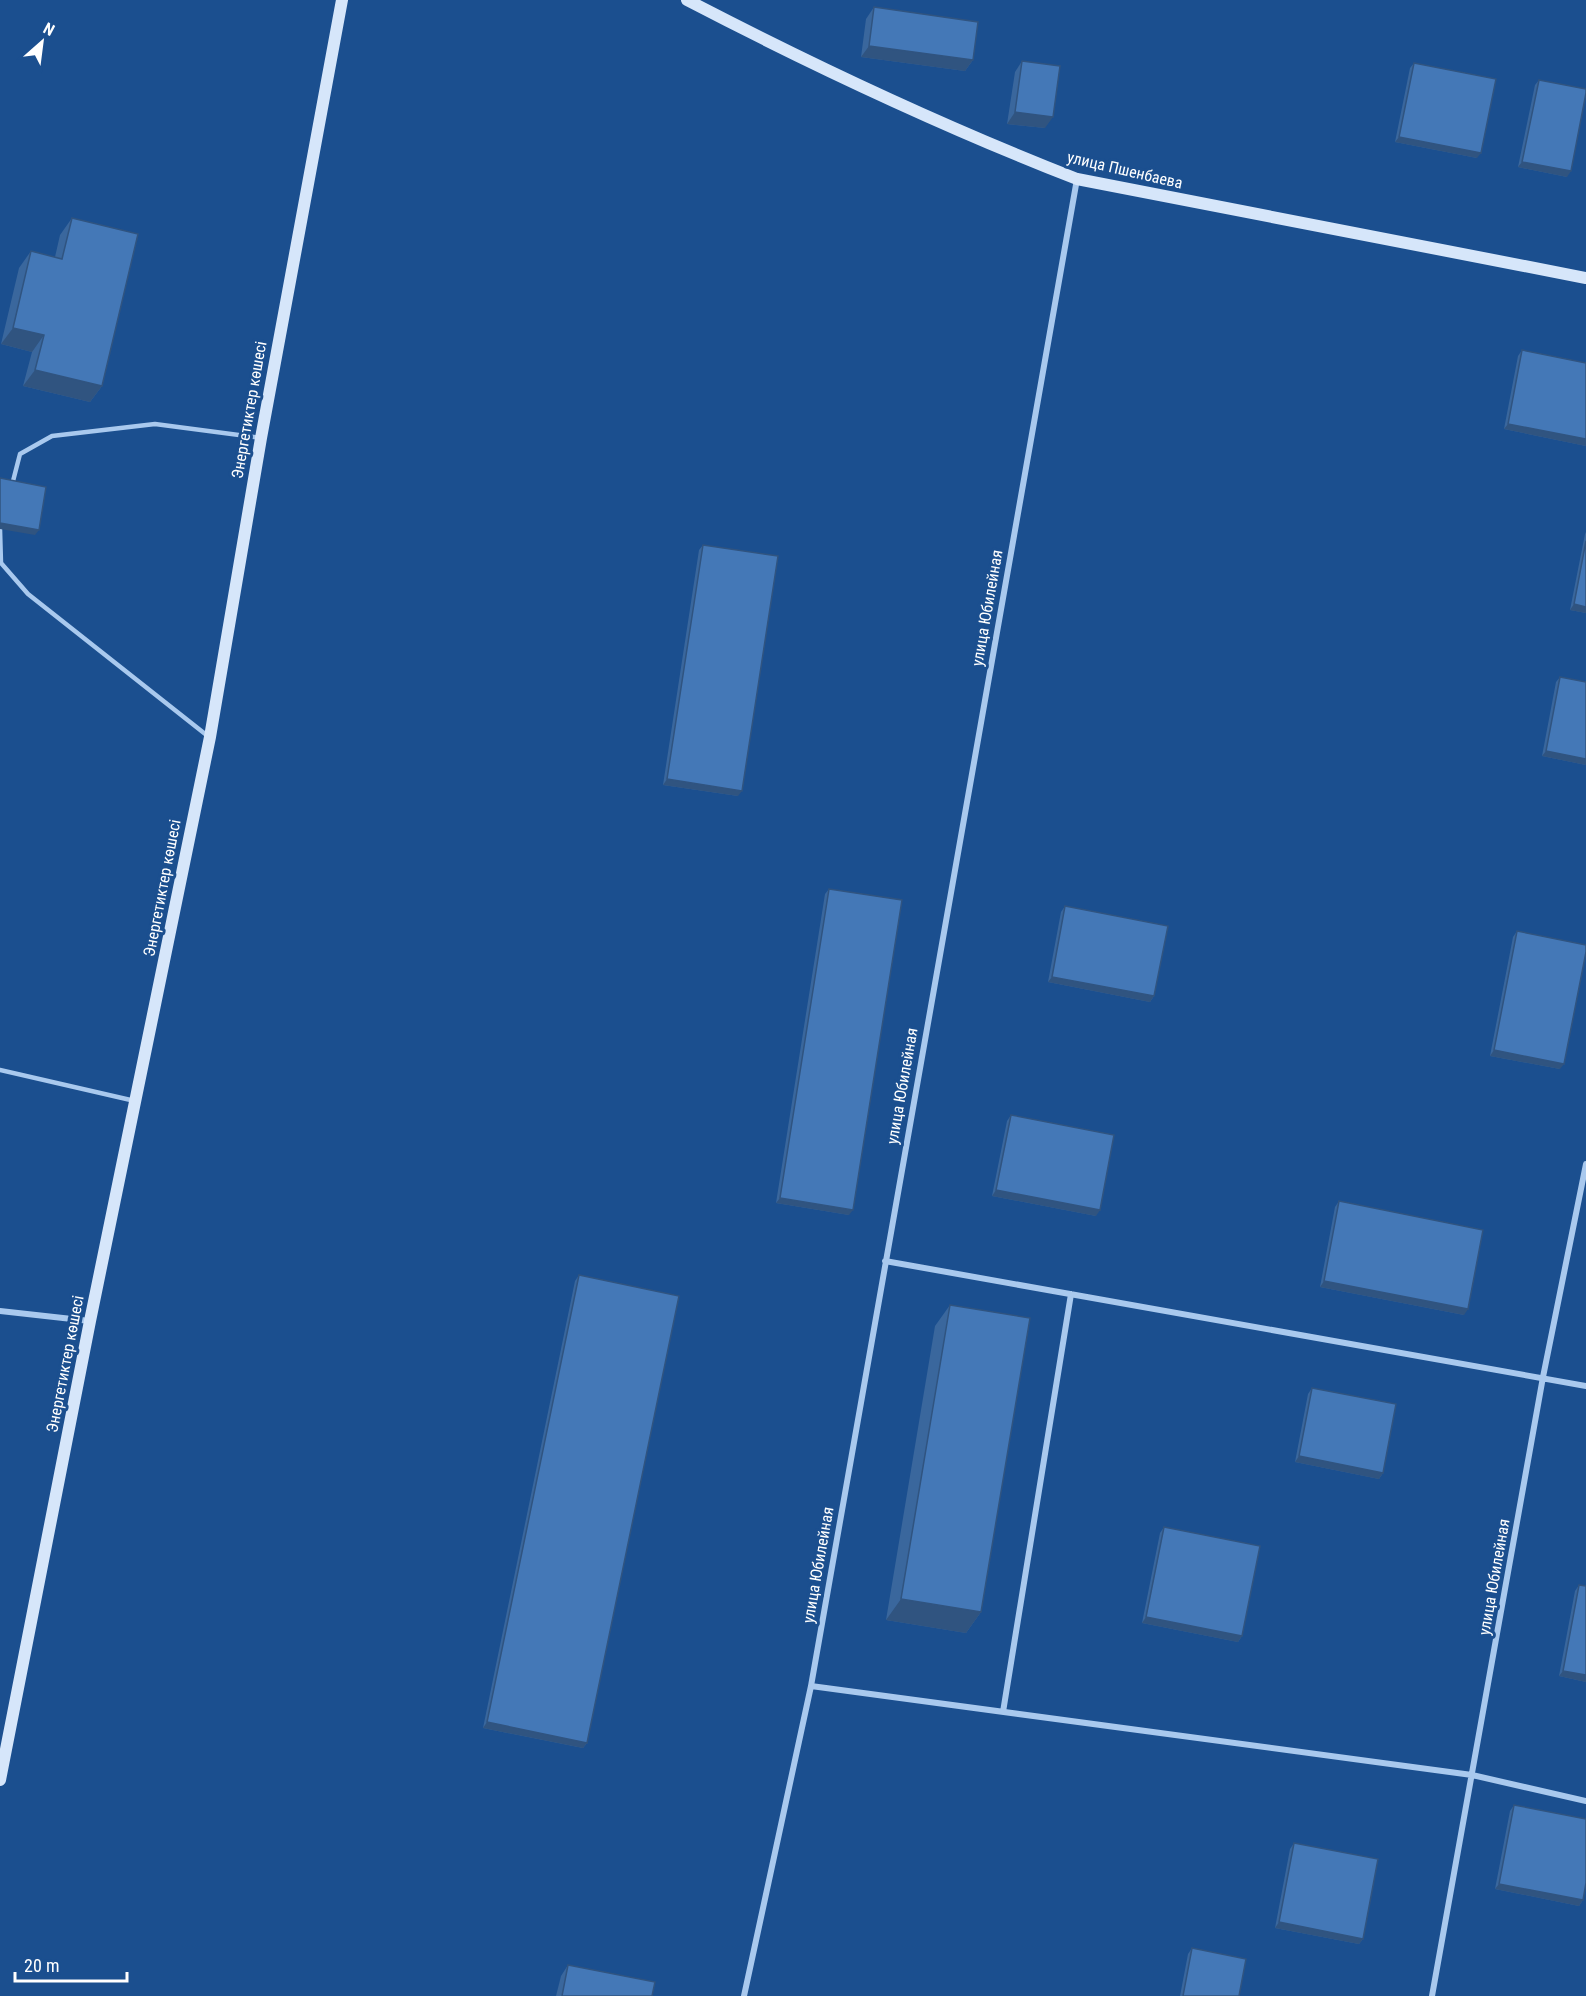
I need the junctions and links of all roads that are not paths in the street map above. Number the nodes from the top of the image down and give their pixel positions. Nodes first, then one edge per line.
1 (342, 0) edge
2 (687, 0) edge
3 (1077, 179) junction
4 (1586, 278) edge
5 (261, 438) junction
6 (11, 487) edge
7 (0, 529) edge
8 (210, 737) junction
9 (0, 1070) edge
10 (136, 1102) junction
11 (1586, 1164) edge
12 (885, 1262) junction
13 (1071, 1294) junction
14 (0, 1311) edge
15 (90, 1321) junction
16 (1543, 1377) junction
17 (1586, 1386) edge
18 (811, 1686) junction
19 (1003, 1712) junction
20 (1, 1773) edge
21 (1472, 1776) junction
22 (1586, 1801) edge
23 (744, 1996) edge
24 (1432, 1996) edge

1 - 5 main road, Энергетиктер көшесі
2 - 3 main road, улица Пшенбаева
3 - 4 main road, улица Пшенбаева
3 - 12 street, улица Юбилейная
5 - 6 lane
5 - 8 main road, Энергетиктер көшесі
7 - 8 lane
8 - 10 main road, Энергетиктер көшесі
9 - 10 lane
10 - 15 main road, Энергетиктер көшесі
11 - 16 street, улица Юбилейная
12 - 13 street
12 - 18 street, улица Юбилейная
13 - 16 street
13 - 19 street
14 - 15 street
15 - 20 main road, Энергетиктер көшесі
16 - 17 street
16 - 21 street, улица Юбилейная
18 - 19 street
18 - 23 street, улица Юбилейная
19 - 21 street
21 - 22 street
21 - 24 street, улица Юбилейная

